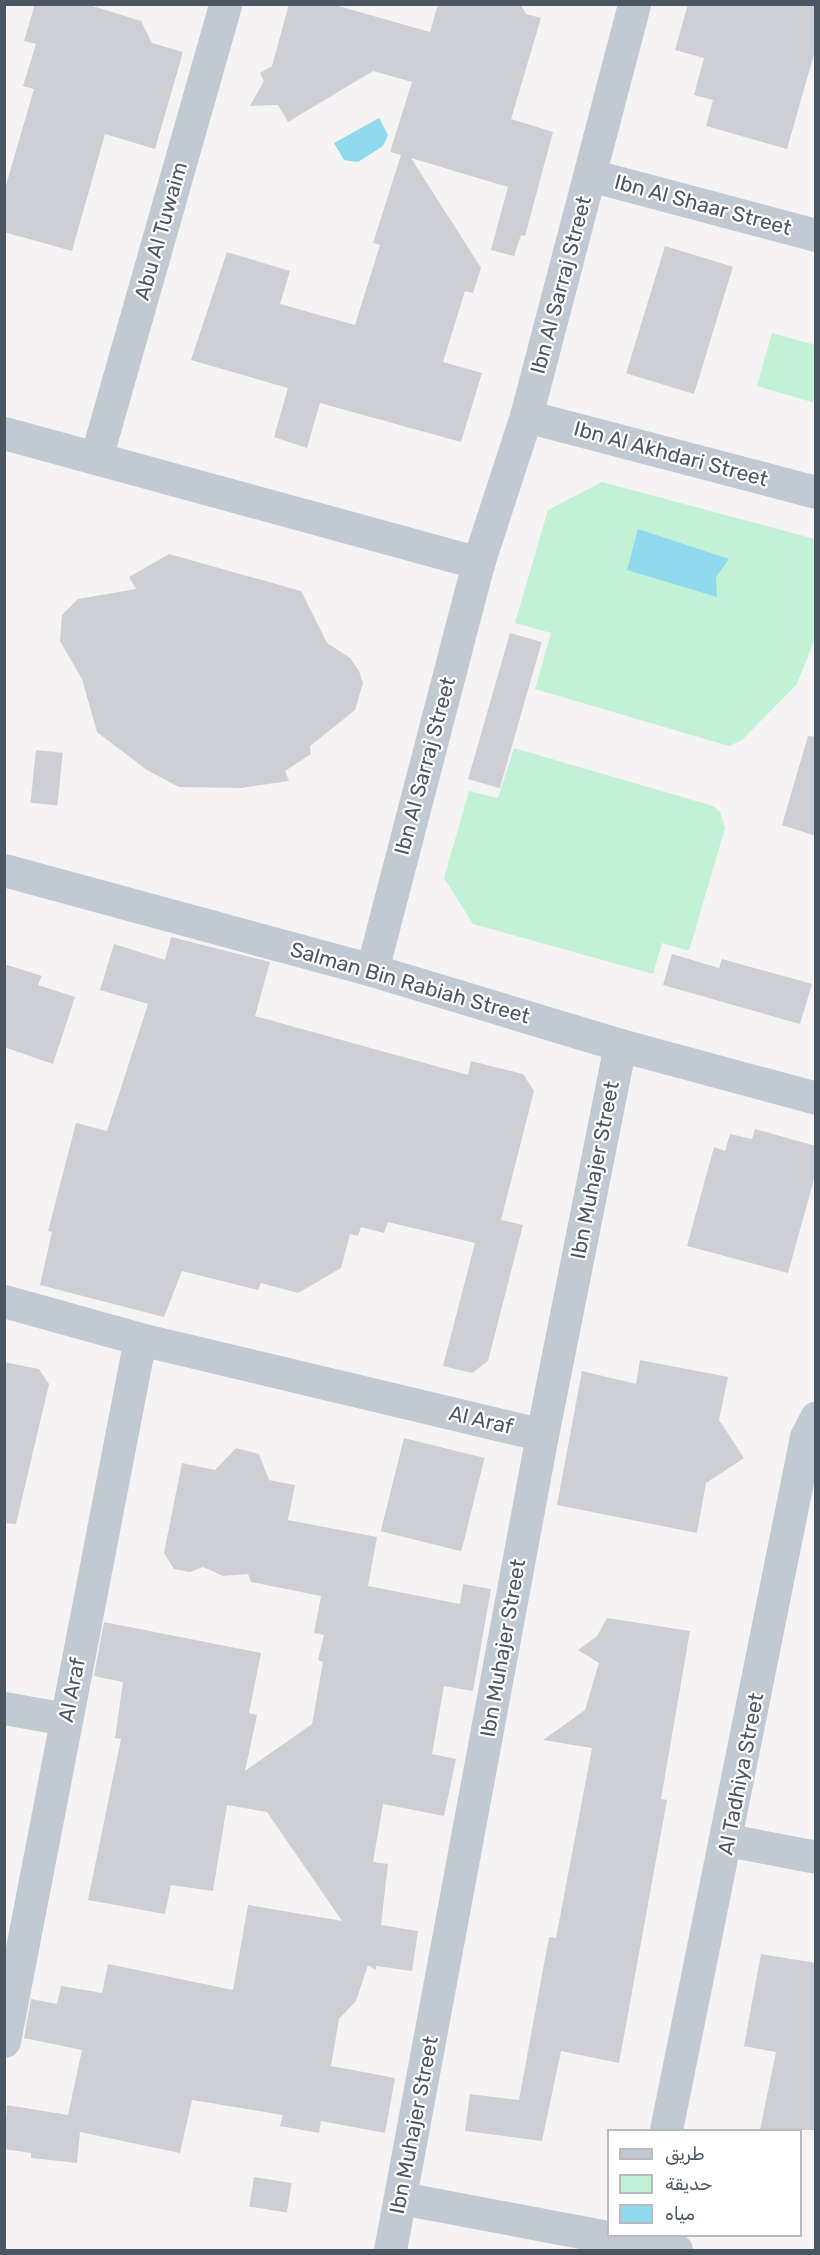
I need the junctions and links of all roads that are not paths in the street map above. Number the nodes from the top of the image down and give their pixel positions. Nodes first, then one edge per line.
1 (225, 4) edge
2 (634, 4) edge
3 (590, 176) junction
4 (816, 235) edge
5 (526, 416) junction
6 (4, 433) edge
7 (96, 458) junction
8 (816, 492) edge
9 (478, 563) junction
10 (4, 870) edge
11 (372, 970) junction
12 (620, 1046) junction
13 (816, 1098) edge
14 (4, 1302) edge
15 (140, 1339) junction
16 (816, 1417) edge
17 (542, 1435) junction
18 (4, 1708) edge
19 (66, 1719) junction
20 (728, 1840) junction
21 (816, 1857) edge
22 (4, 2042) edge
23 (666, 2129) edge
24 (401, 2198) junction
25 (607, 2234) edge
26 (626, 2237) edge
27 (643, 2240) edge
28 (390, 2250) edge
29 (676, 2250) edge

1 - 7 street, Abu Al Tuwaim
2 - 3 street, Ibn Al Sarraj Street
3 - 4 street, Ibn Al Shaar Street
3 - 5 street, Ibn Al Sarraj Street
5 - 8 street, Ibn Al Akhdari Street
5 - 9 street, Ibn Al Sarraj Street
6 - 7 street
7 - 9 street
9 - 11 street, Ibn Al Sarraj Street
10 - 11 street, Salman Bin Rabiah Street
11 - 12 street, Salman Bin Rabiah Street
12 - 13 street, Salman Bin Rabiah Street
12 - 17 street, Ibn Muhajer Street
14 - 15 street, Al Araf
15 - 17 street, Al Araf
15 - 19 street, Al Araf
16 - 20 street, Al Tadhiya Street
17 - 24 street, Ibn Muhajer Street
18 - 19 street
19 - 22 street, Al Araf
20 - 21 street
20 - 23 street, Al Tadhiya Street
24 - 25 street
24 - 28 street, Ibn Muhajer Street
26 - 27 street
27 - 29 street

